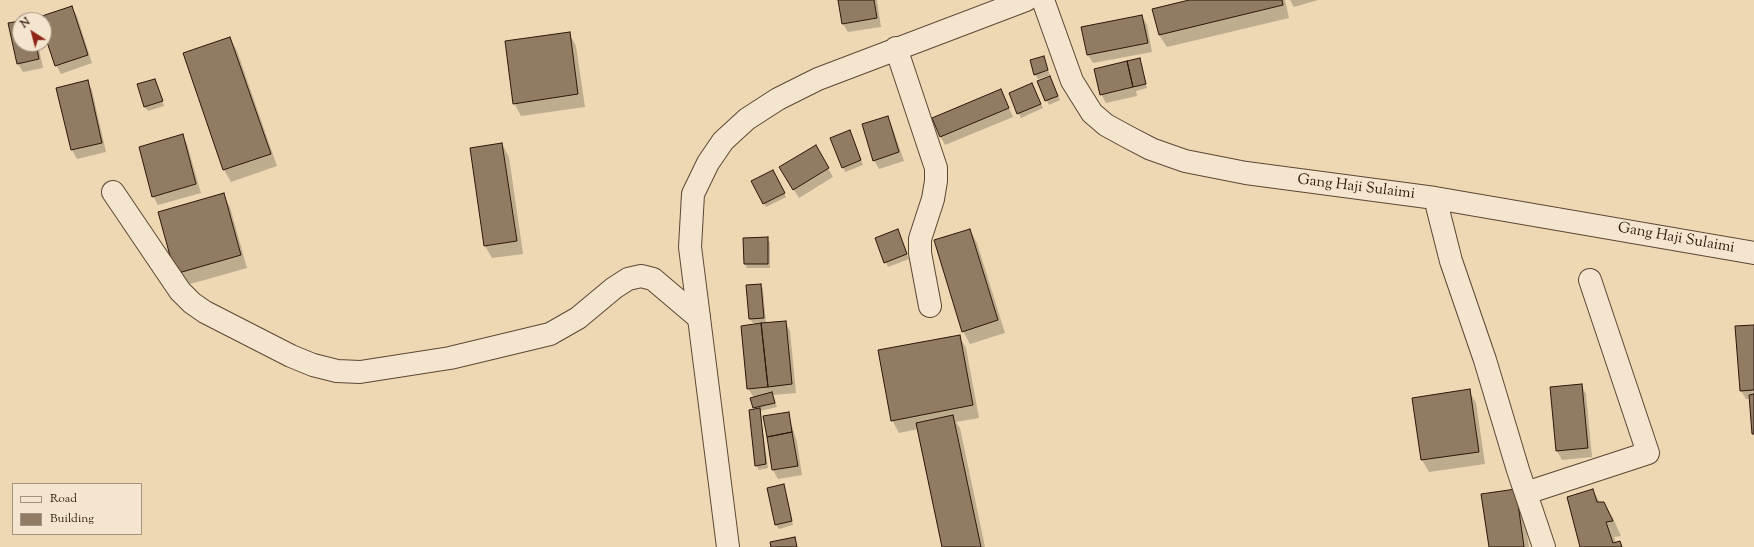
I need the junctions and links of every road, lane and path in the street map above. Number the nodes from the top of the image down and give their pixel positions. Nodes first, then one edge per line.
1 (1026, 0) edge
2 (1043, 0) edge
3 (896, 48) junction
4 (113, 192) dead end
5 (1435, 198) junction
6 (1754, 253) edge
7 (1590, 280) dead end
8 (930, 306) dead end
9 (699, 318) junction
10 (1526, 493) junction
11 (728, 547) edge
12 (1544, 547) edge

1 - 3 street
2 - 5 street, Gang Haji Sulaimi
3 - 8 street
3 - 9 street
4 - 9 street
5 - 6 street, Gang Haji Sulaimi
5 - 10 street
7 - 10 street
9 - 11 street
10 - 12 street

